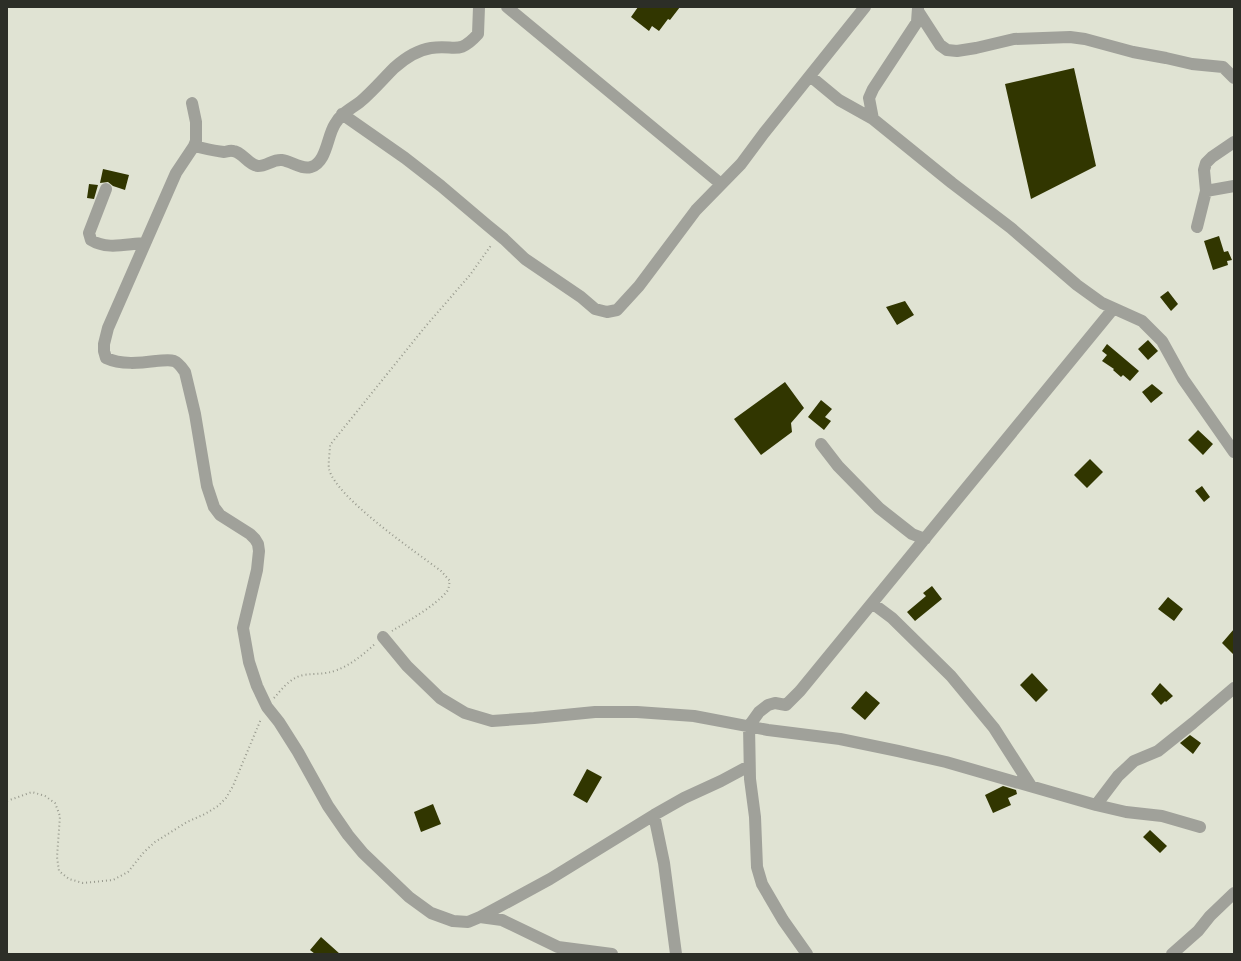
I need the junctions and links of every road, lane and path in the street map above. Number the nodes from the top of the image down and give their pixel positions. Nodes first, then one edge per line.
1 (479, 7) edge
2 (507, 7) edge
3 (865, 7) edge
4 (918, 9) edge
5 (810, 76) junction
6 (1234, 78) edge
7 (192, 103) dead end
8 (342, 114) junction
9 (873, 119) junction
10 (1234, 142) edge
11 (194, 146) junction
12 (721, 184) junction
13 (1234, 186) edge
14 (106, 189) dead end
15 (1206, 191) junction
16 (1197, 227) dead end
17 (504, 239) junction
18 (145, 243) junction
19 (1113, 310) junction
20 (821, 444) dead end
21 (1234, 452) edge
22 (925, 539) junction
23 (872, 603) junction
24 (383, 637) junction
25 (1234, 688) edge
26 (267, 707) junction
27 (749, 726) junction
28 (749, 766) junction
29 (1031, 786) junction
30 (7, 801) edge
31 (1096, 805) junction
32 (654, 814) junction
33 (1200, 827) dead end
34 (1234, 893) edge
35 (480, 917) junction
36 (612, 954) edge
37 (676, 954) edge
38 (807, 954) edge
39 (1172, 954) edge

1 - 8 street
2 - 12 street
3 - 5 street
4 - 6 street
4 - 9 street
5 - 9 street
5 - 12 street
7 - 11 street
8 - 11 street
8 - 17 street
9 - 19 street
10 - 15 street
11 - 18 street
12 - 17 street
13 - 15 street
14 - 18 street
15 - 16 street
17 - 24 path
18 - 26 street
19 - 21 street
19 - 22 street
20 - 22 street
22 - 23 street
23 - 27 street
23 - 29 street
24 - 26 path
24 - 27 street
25 - 31 street
26 - 30 path
26 - 35 street
27 - 28 street
27 - 29 street
28 - 32 street
28 - 38 street
29 - 31 street
31 - 33 street
32 - 35 street
32 - 37 street
34 - 39 street
35 - 36 street

